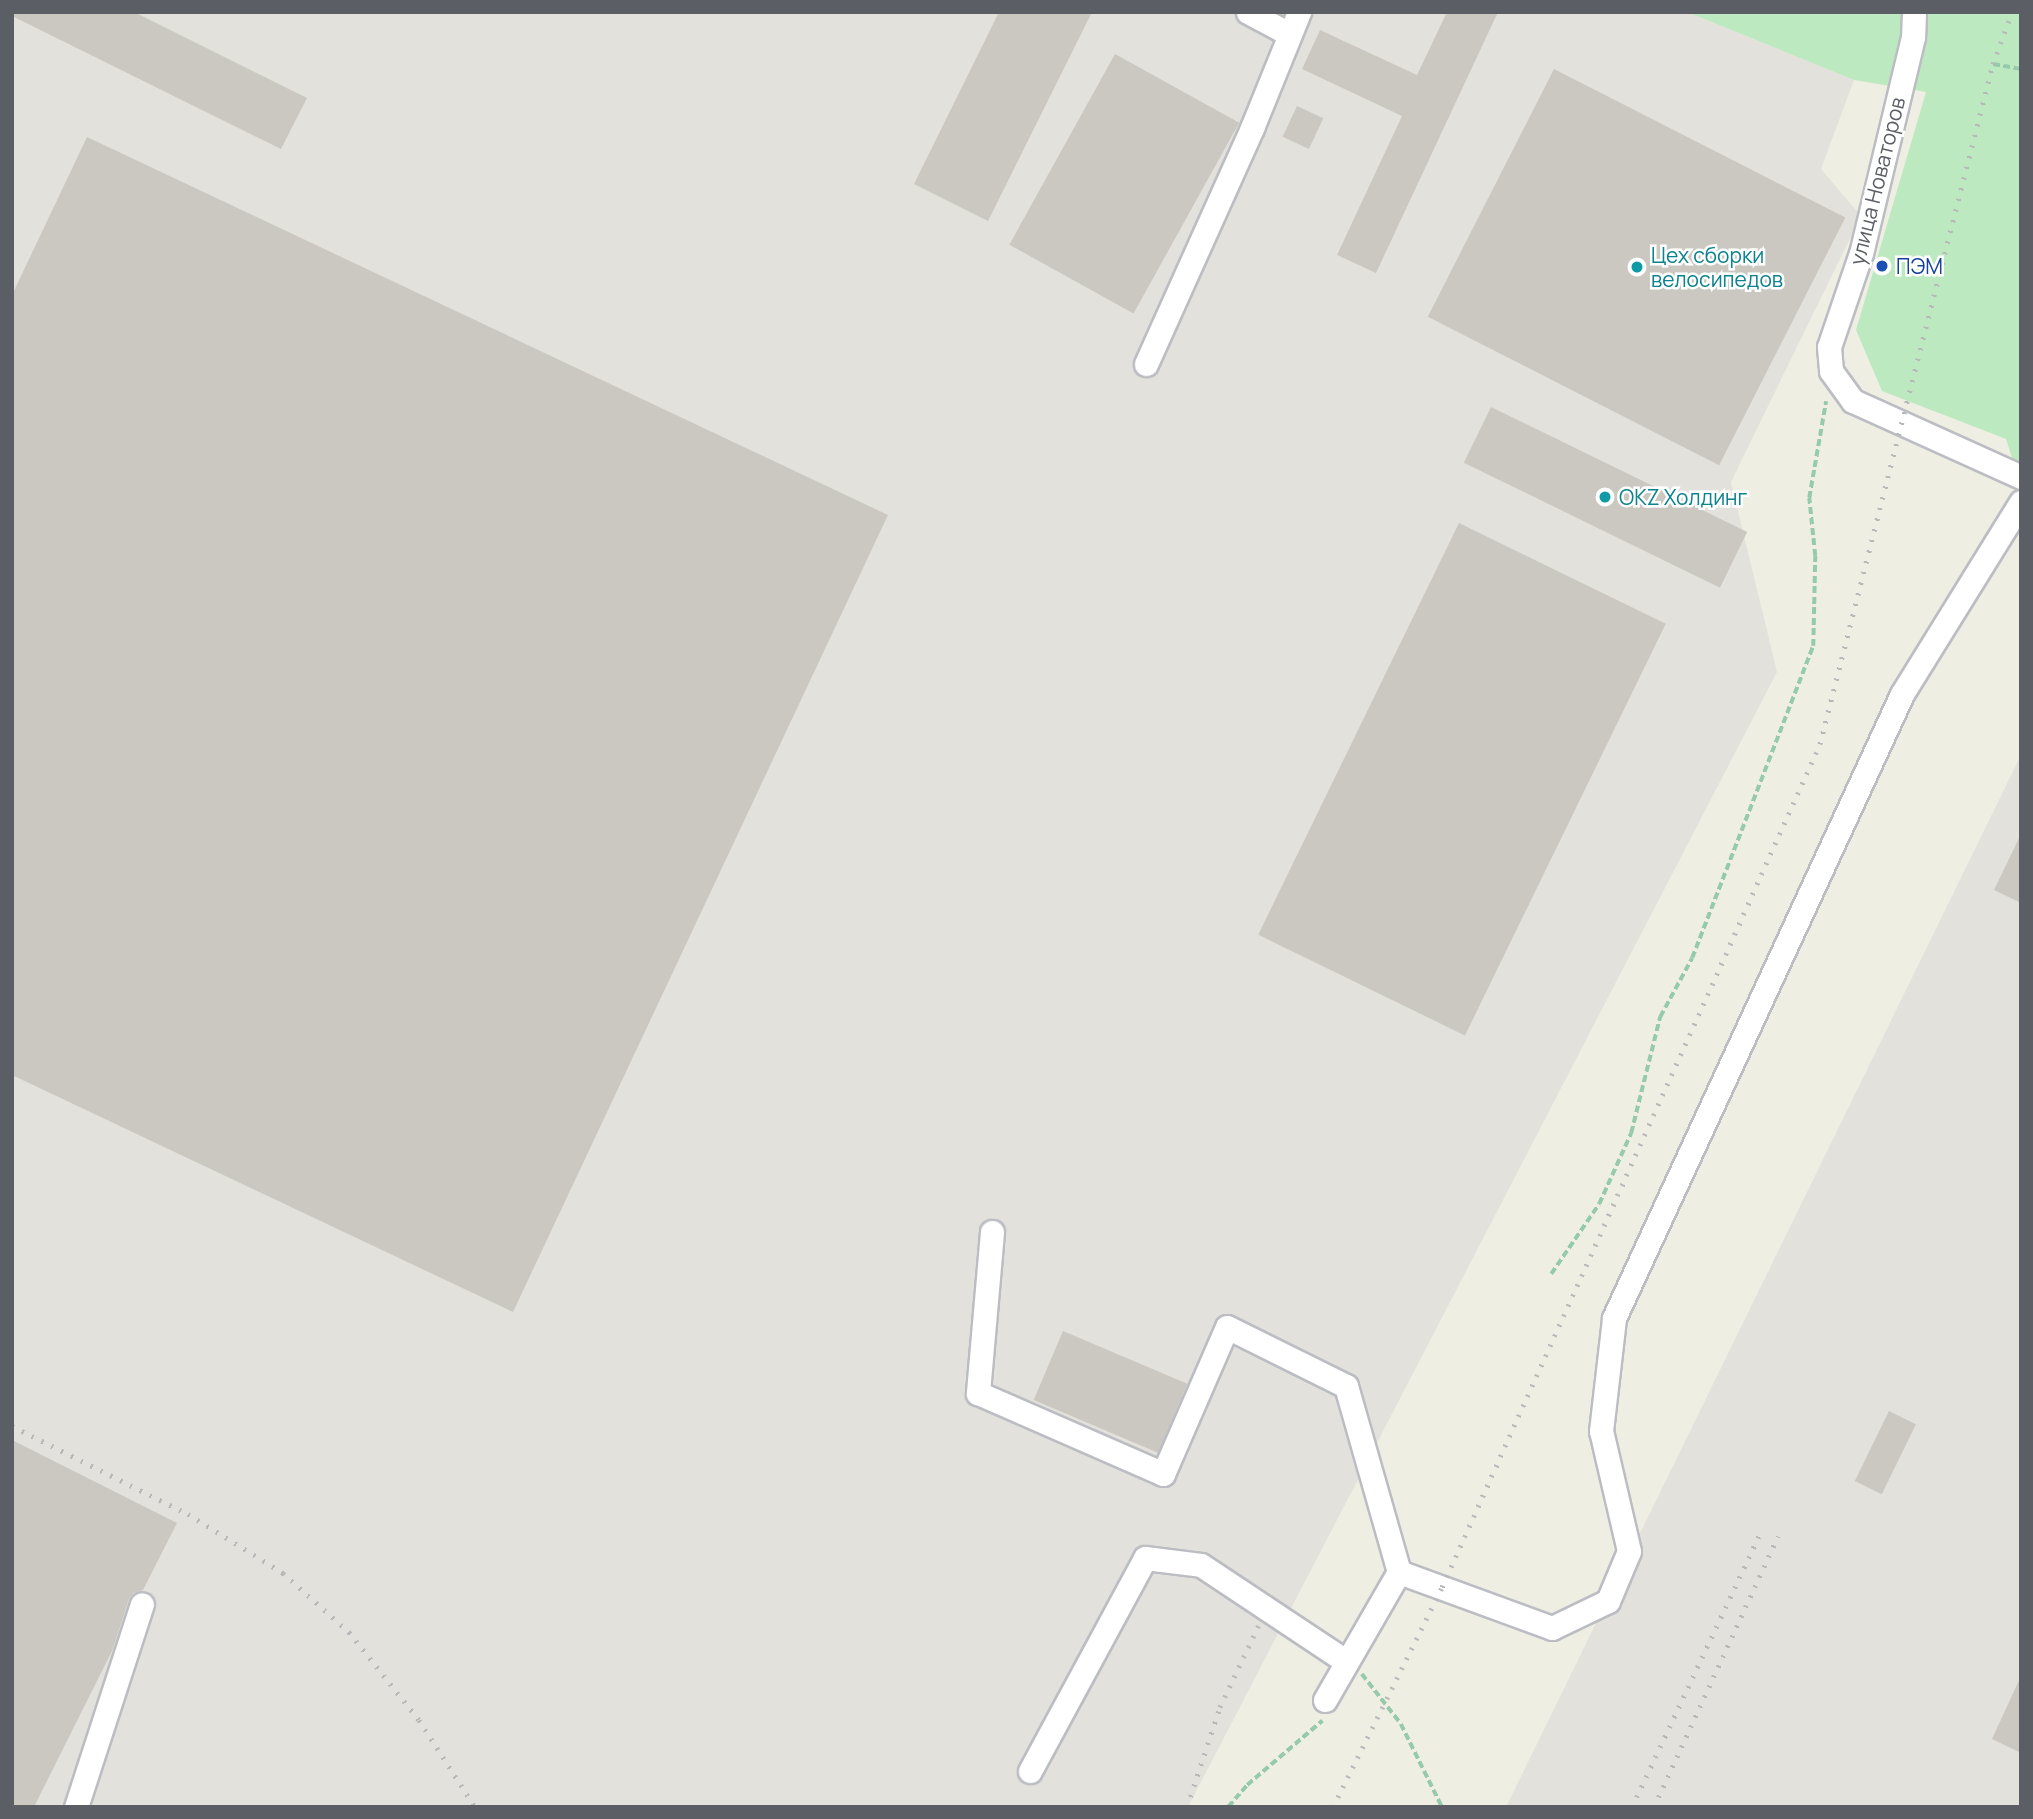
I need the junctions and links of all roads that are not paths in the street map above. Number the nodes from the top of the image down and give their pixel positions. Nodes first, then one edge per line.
1 (1248, 12) edge
2 (1298, 12) edge
3 (1913, 12) edge
4 (1289, 34) junction
5 (1146, 364) dead end
6 (2021, 477) edge
7 (2021, 502) edge
8 (992, 1232) dead end
9 (1399, 1572) junction
10 (142, 1604) dead end
11 (1347, 1662) junction
12 (1325, 1700) road end
13 (1030, 1771) dead end
14 (76, 1807) edge

1 - 4 street
2 - 4 street
3 - 6 street, улица Новаторов
4 - 5 street
7 - 9 street
8 - 9 street
9 - 11 street
10 - 14 street
11 - 12 street
11 - 13 street

